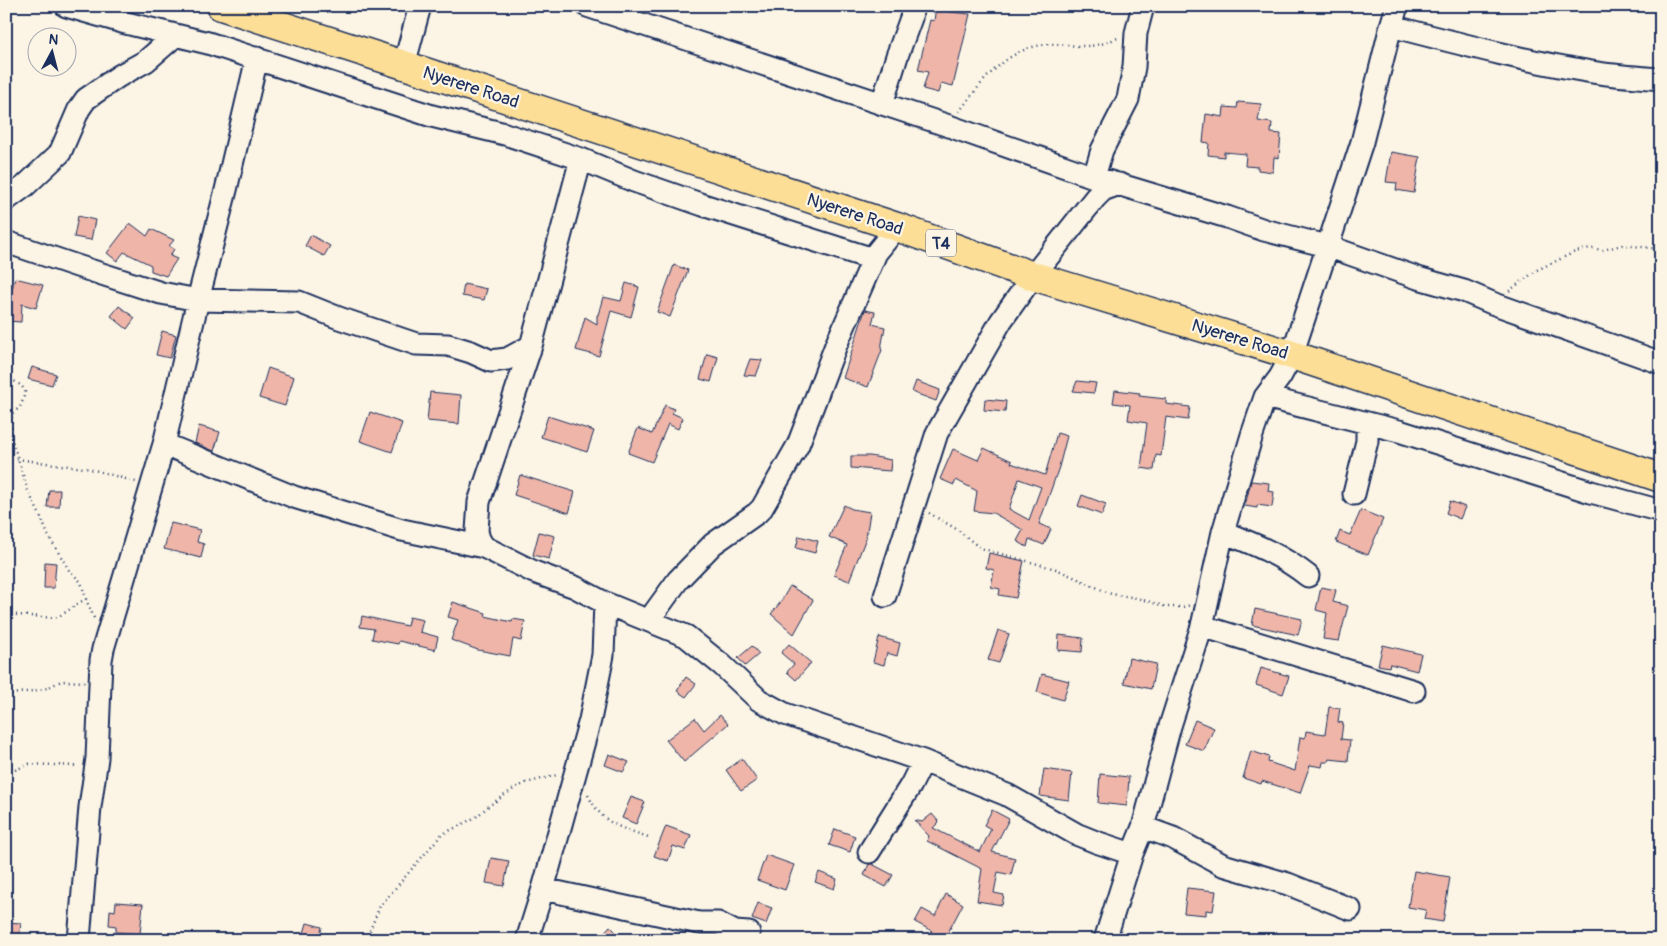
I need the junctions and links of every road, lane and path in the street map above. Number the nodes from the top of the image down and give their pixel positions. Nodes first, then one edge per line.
1 (66, 6) edge
2 (221, 6) edge
3 (420, 6) edge
4 (587, 6) edge
5 (913, 6) edge
6 (1143, 6) edge
7 (1394, 16) edge
8 (1136, 33) junction
9 (176, 35) junction
10 (257, 58) junction
11 (404, 65) junction
12 (1661, 79) edge
13 (882, 104) junction
14 (950, 126) junction
15 (581, 159) junction
16 (1094, 177) junction
17 (1119, 184) junction
18 (6, 200) edge
19 (897, 227) junction
20 (6, 242) edge
21 (1327, 246) junction
22 (1661, 249) edge
23 (873, 259) junction
24 (1033, 276) junction
25 (198, 300) junction
26 (1492, 303) junction
27 (531, 346) junction
28 (1292, 355) junction
29 (1661, 363) edge
30 (6, 376) edge
31 (1266, 397) junction
32 (1367, 423) junction
33 (164, 444) junction
34 (17, 459) junction
35 (1661, 478) edge
36 (151, 486) junction
37 (1354, 494) dead end
38 (915, 504) junction
39 (1661, 511) edge
40 (1223, 532) junction
41 (484, 548) junction
42 (1308, 576) dead end
43 (885, 596) dead end
44 (1210, 597) junction
45 (86, 599) junction
46 (605, 603) junction
47 (6, 614) edge
48 (649, 620) junction
49 (1202, 626) junction
50 (105, 641) junction
51 (101, 672) junction
52 (1414, 691) dead end
53 (6, 695) edge
54 (923, 761) junction
55 (96, 762) junction
56 (576, 771) junction
57 (6, 774) edge
58 (587, 793) dead end
59 (1143, 827) junction
60 (651, 838) dead end
61 (869, 852) dead end
62 (1132, 854) junction
63 (543, 888) junction
64 (1350, 908) dead end
65 (749, 933) dead end
66 (79, 940) edge
67 (366, 940) edge
68 (526, 940) edge
69 (1105, 940) edge

1 - 9 street
2 - 11 highway, Nyerere Road / T4
3 - 11 street
4 - 13 street
5 - 13 street
6 - 8 street
7 - 12 street
7 - 21 street
8 - 14 path
8 - 16 street
9 - 10 street
9 - 18 street
10 - 15 street
10 - 25 street
11 - 19 highway, Nyerere Road / T4
13 - 14 street
14 - 16 street
15 - 23 street
15 - 27 street
16 - 17 street
17 - 21 street
17 - 24 street
19 - 23 street
19 - 24 highway, Nyerere Road / T4
20 - 25 street
21 - 26 street
21 - 28 street
22 - 26 path
23 - 48 street
24 - 28 highway, Nyerere Road / T4
24 - 38 street
25 - 27 street
25 - 33 street
26 - 29 street
27 - 41 street
28 - 31 street
28 - 35 highway, Nyerere Road / T4
30 - 34 path
31 - 32 street
31 - 40 street
32 - 37 street
32 - 39 street
33 - 36 street
33 - 41 street
34 - 36 path
34 - 45 path
36 - 50 street
38 - 43 street
38 - 44 path
40 - 42 street
40 - 44 street
41 - 46 street
44 - 49 street
45 - 47 path
45 - 50 path
46 - 48 street
46 - 56 street
48 - 54 street
49 - 52 street
49 - 59 street
50 - 51 street
51 - 53 path
51 - 55 street
54 - 61 street
54 - 62 street
55 - 57 path
55 - 66 street
56 - 63 street
56 - 67 path
58 - 60 path
59 - 62 street
59 - 64 street
62 - 69 street
63 - 65 street
63 - 68 street

